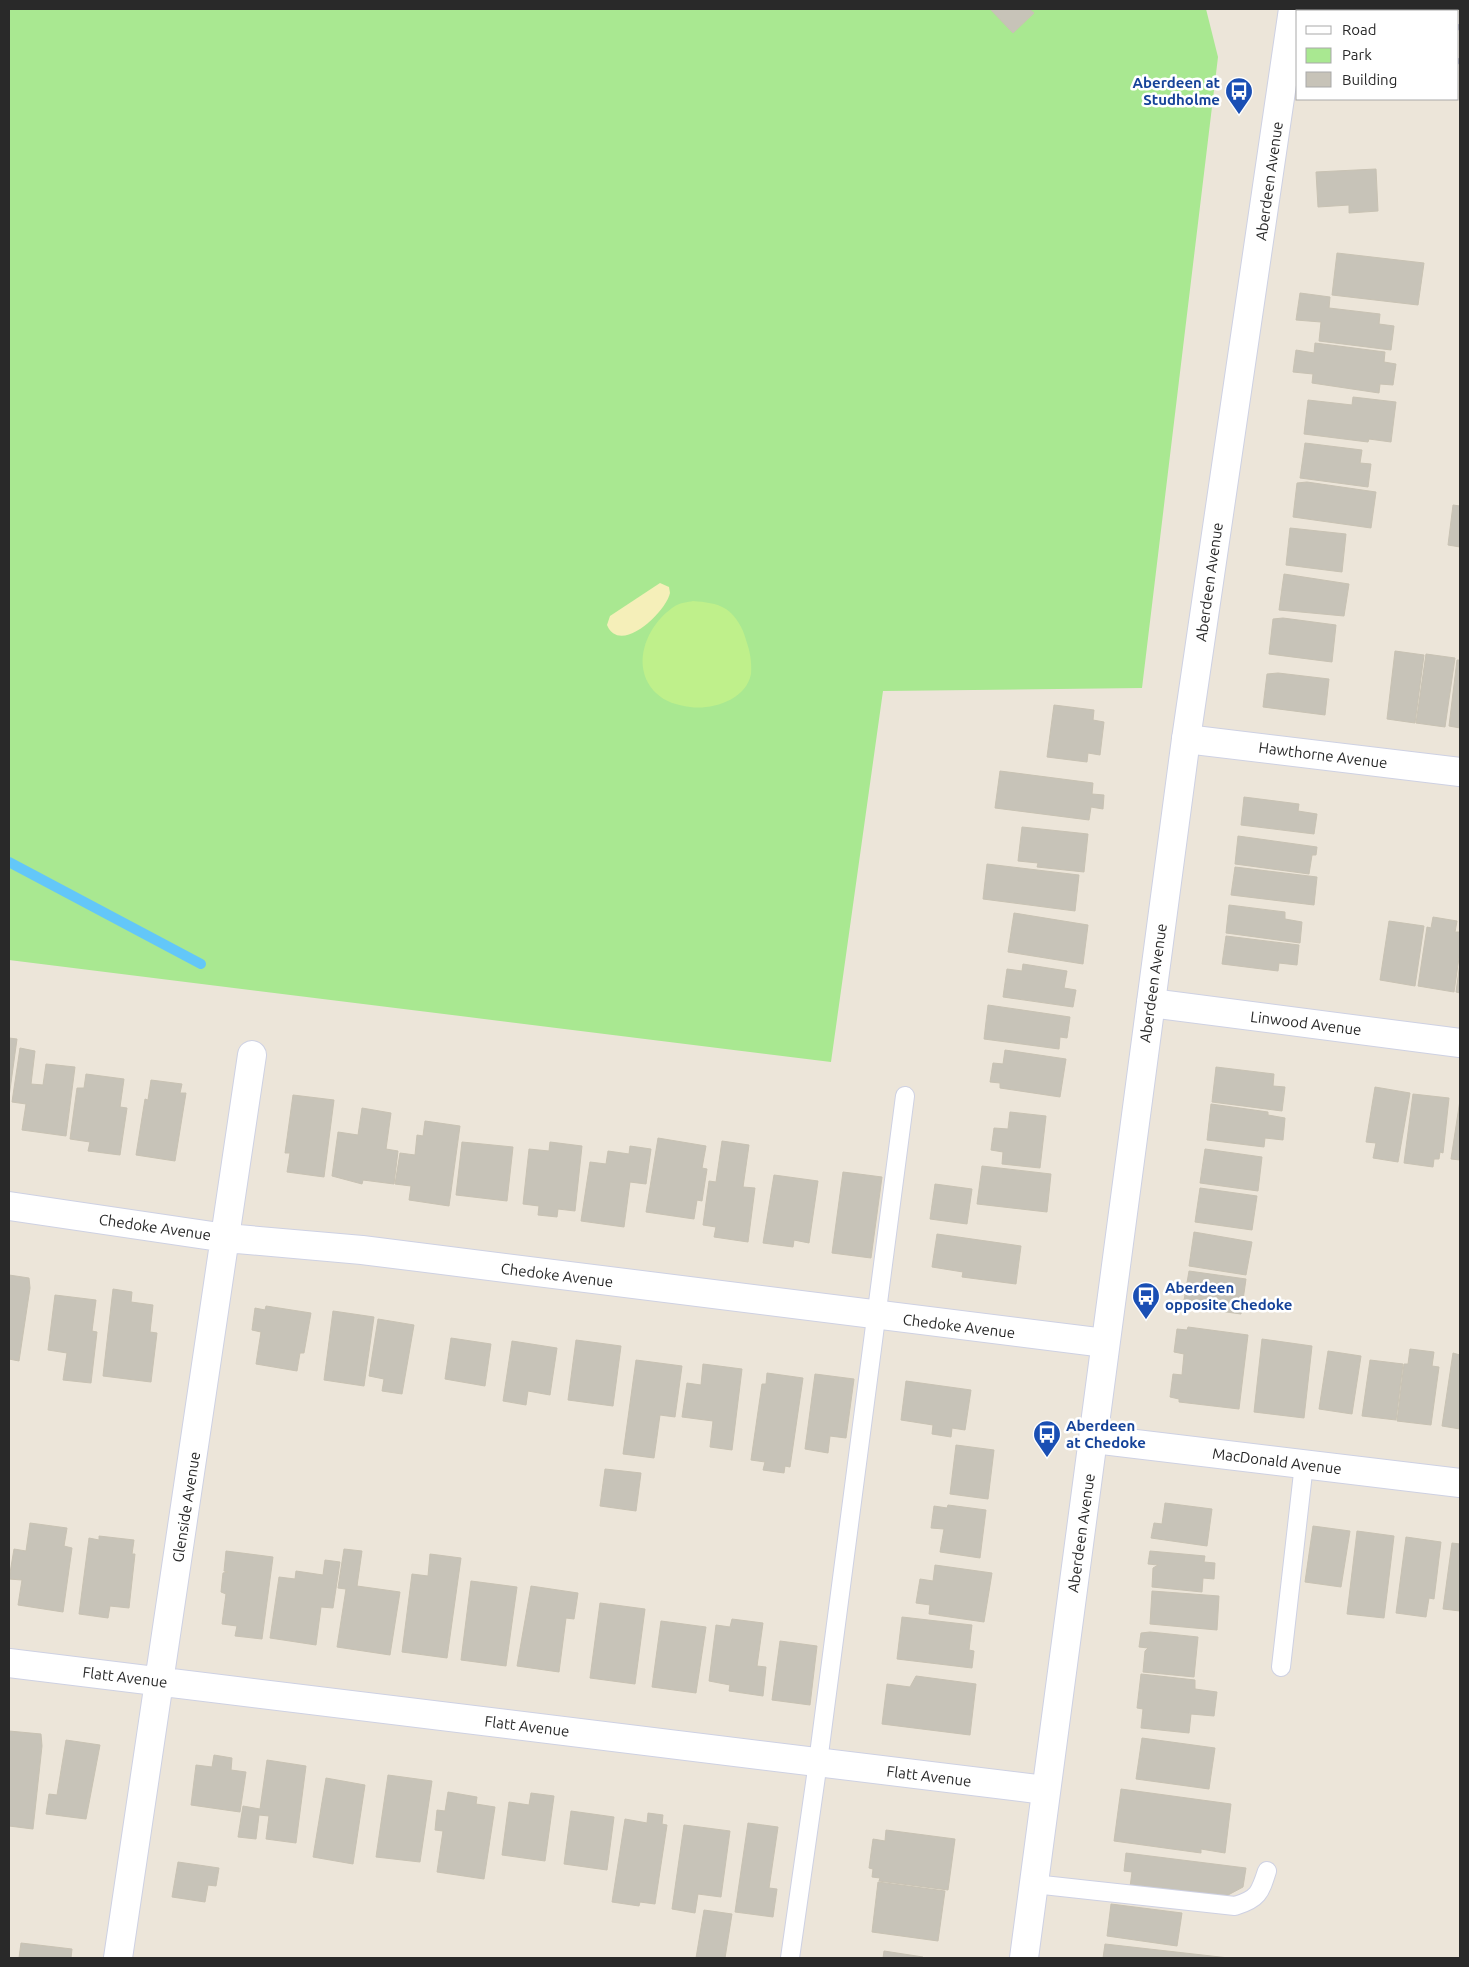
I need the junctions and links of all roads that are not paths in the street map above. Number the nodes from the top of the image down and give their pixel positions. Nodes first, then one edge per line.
1 (1293, 9) edge
2 (1186, 739) junction
3 (1460, 772) edge
4 (1151, 1003) junction
5 (1460, 1043) edge
6 (252, 1055) dead end
7 (905, 1096) dead end
8 (9, 1206) edge
9 (226, 1238) junction
10 (878, 1315) junction
11 (1105, 1343) junction
12 (1094, 1439) junction
13 (1304, 1464) junction
14 (1460, 1483) edge
15 (9, 1663) edge
16 (1281, 1667) dead end
17 (160, 1681) junction
18 (818, 1762) junction
19 (1045, 1790) junction
20 (1267, 1871) dead end
21 (1034, 1884) junction
22 (118, 1958) edge
23 (790, 1958) edge
24 (1024, 1958) edge

1 - 2 street, Aberdeen Avenue
2 - 3 street, Hawthorne Avenue
2 - 4 street, Aberdeen Avenue
4 - 5 street, Linwood Avenue
4 - 11 street, Aberdeen Avenue
6 - 9 street, Glenside Avenue
7 - 10 lane
8 - 9 street, Chedoke Avenue
9 - 10 street, Chedoke Avenue
9 - 17 street, Glenside Avenue
10 - 11 street, Chedoke Avenue
10 - 18 lane
11 - 12 street, Aberdeen Avenue
12 - 13 street, MacDonald Avenue
12 - 19 street, Aberdeen Avenue
13 - 14 street, MacDonald Avenue
13 - 16 lane
15 - 17 street, Flatt Avenue
17 - 18 street, Flatt Avenue
17 - 22 street, Glenside Avenue
18 - 19 street, Flatt Avenue
18 - 23 lane
19 - 21 street, Aberdeen Avenue
20 - 21 lane
21 - 24 street, Aberdeen Avenue

